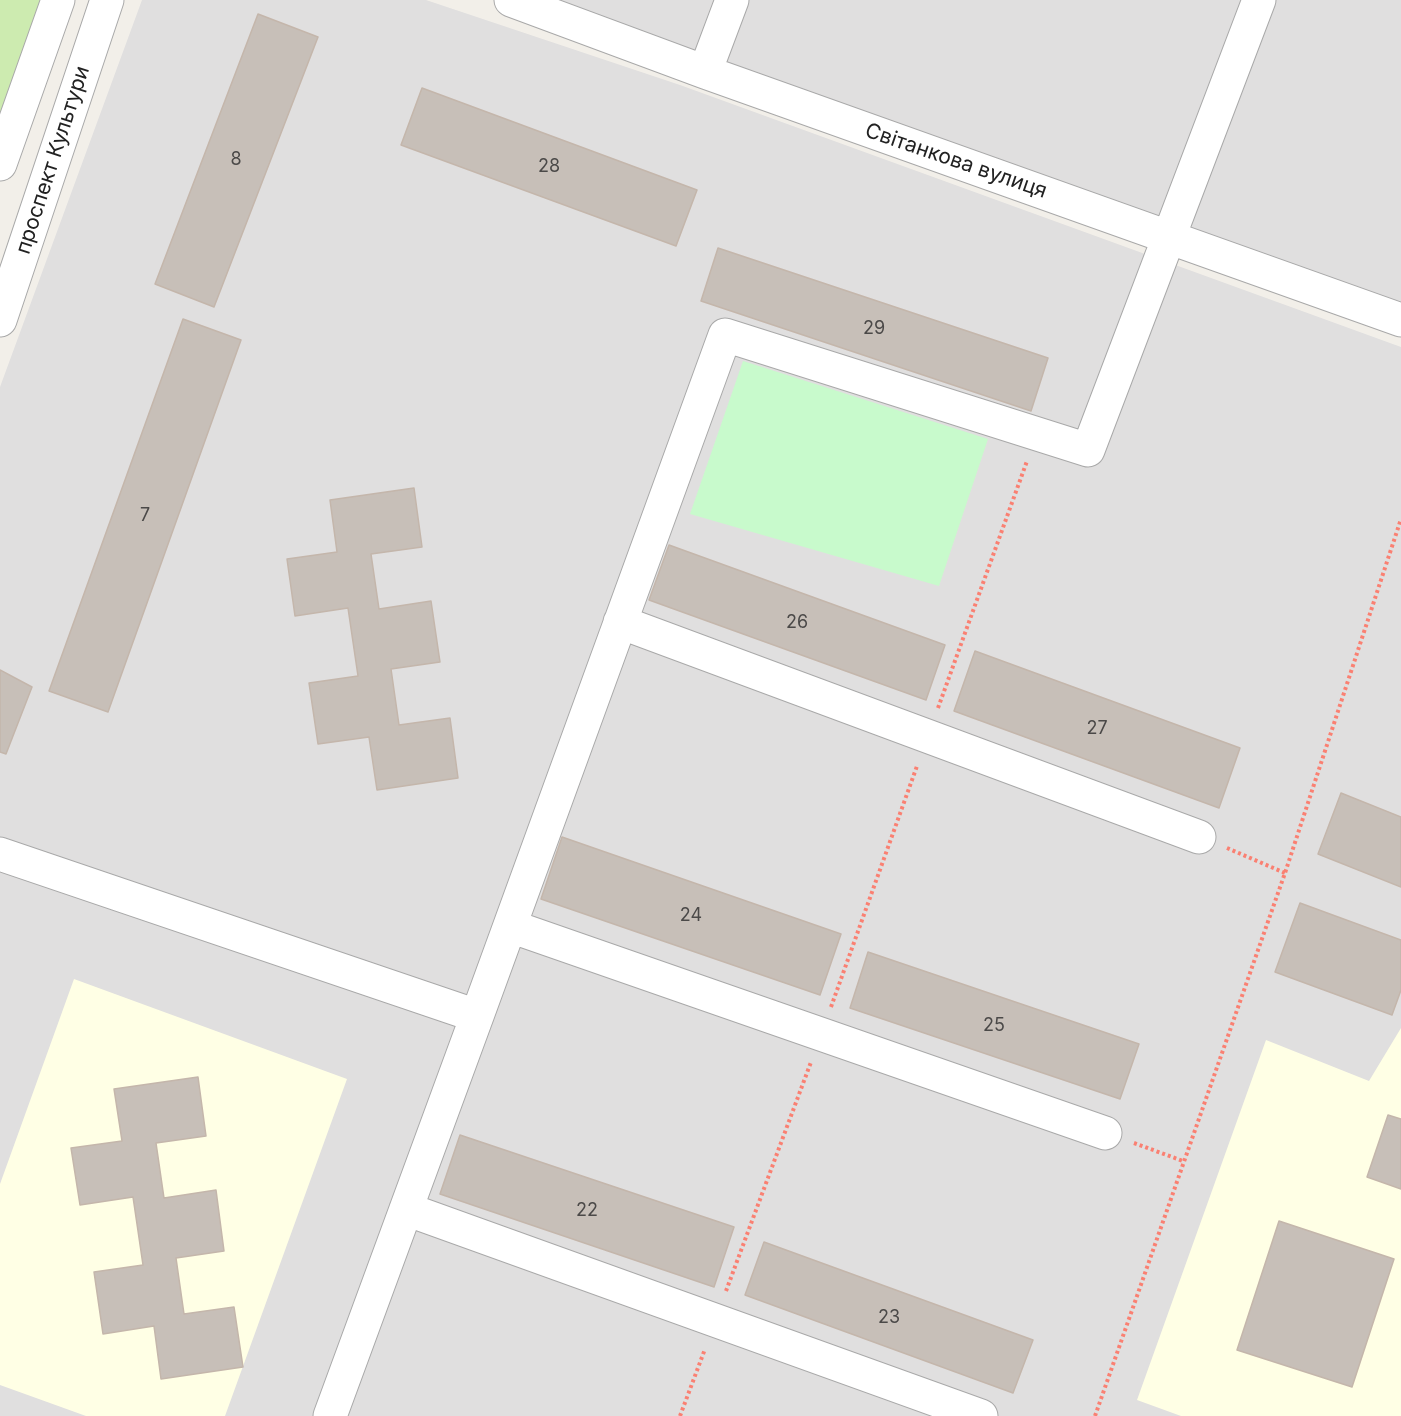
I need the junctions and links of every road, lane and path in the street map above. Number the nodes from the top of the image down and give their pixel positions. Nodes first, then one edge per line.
1 (58, 0) edge
2 (107, 0) edge
3 (511, 0) edge
4 (732, 0) edge
5 (1259, 0) edge
6 (705, 72) junction
7 (0, 164) edge
8 (1170, 237) junction
9 (0, 320) edge
10 (1401, 320) edge
11 (1037, 434) junction
12 (1401, 519) edge
13 (620, 622) junction
14 (928, 736) junction
15 (1199, 837) joint
16 (0, 854) edge
17 (1285, 873) junction
18 (510, 926) junction
19 (477, 1016) junction
20 (821, 1034) junction
21 (1105, 1133) joint
22 (1183, 1161) junction
23 (406, 1209) junction
24 (715, 1320) junction
25 (330, 1416) edge
26 (680, 1416) edge
27 (981, 1416) edge
28 (1095, 1416) edge

1 - 7 street
2 - 9 street, проспект Культури
3 - 6 street, Світанкова вулиця
4 - 6 street
5 - 8 street
6 - 8 street, Світанкова вулиця
8 - 10 street, Світанкова вулиця
8 - 11 street
11 - 13 street
11 - 14 path
12 - 17 path
13 - 14 street
13 - 18 street
14 - 15 street
14 - 20 path
15 - 17 path
16 - 19 street
17 - 22 path
18 - 19 street
18 - 20 street
19 - 23 street
20 - 21 street
20 - 24 path
21 - 22 path
22 - 28 path
23 - 24 street
23 - 25 street
24 - 26 path
24 - 27 street

